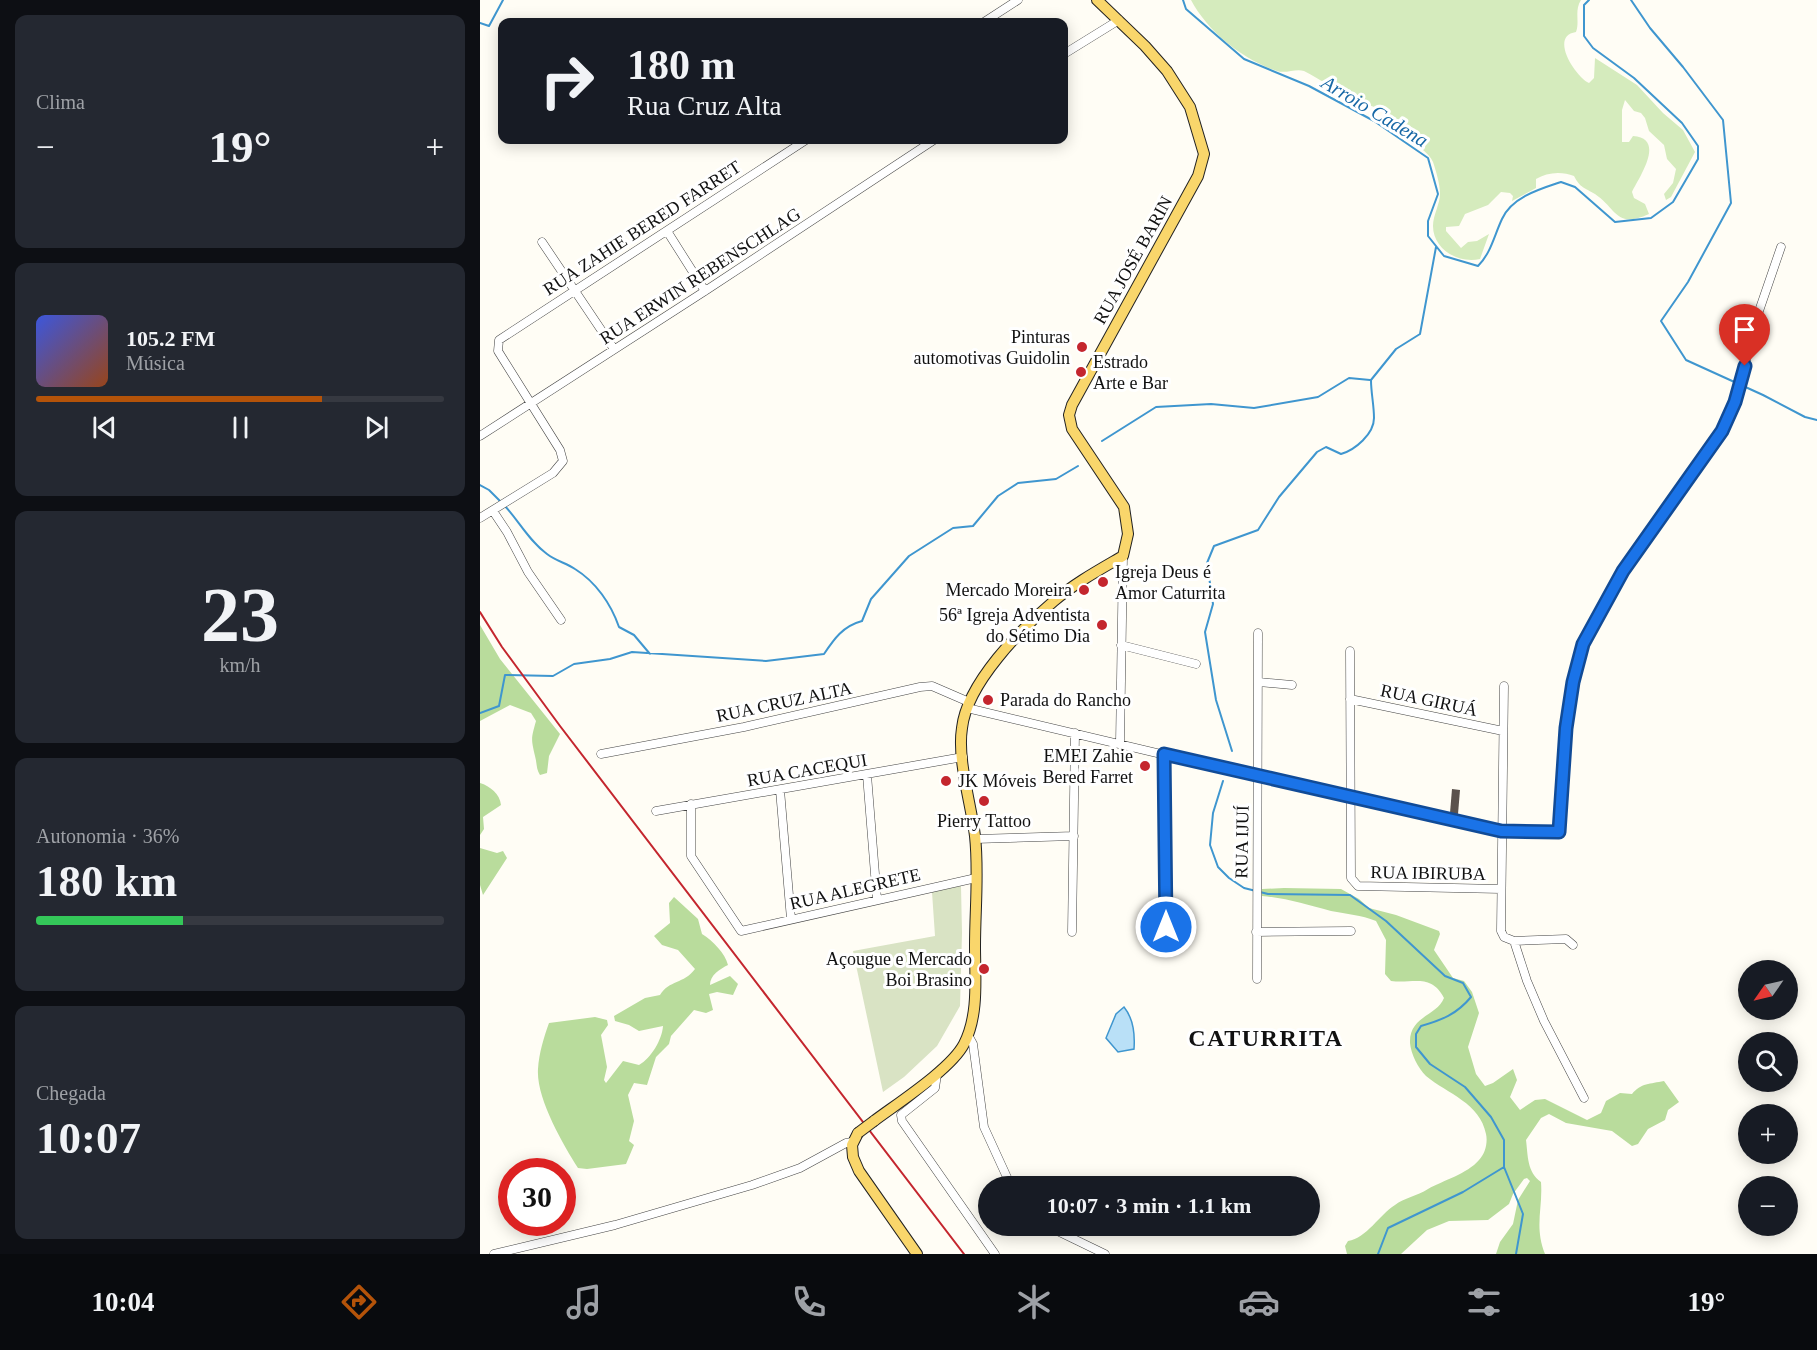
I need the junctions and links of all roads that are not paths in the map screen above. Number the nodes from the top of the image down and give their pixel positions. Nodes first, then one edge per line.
1 (1018, 0) edge
2 (1097, 0) edge
3 (990, 18) edge
4 (1119, 20) junction
5 (1068, 52) edge
6 (800, 144) edge
7 (928, 144) edge
8 (667, 231) junction
9 (542, 242) dead end
10 (1781, 247) dead end
11 (575, 289) junction
12 (705, 291) junction
13 (614, 349) junction
14 (531, 403) junction
15 (480, 436) edge
16 (493, 511) junction
17 (480, 518) edge
18 (1123, 556) junction
19 (561, 620) dead end
20 (1258, 633) dead end
21 (1121, 645) junction
22 (1350, 651) dead end
23 (1196, 664) dead end
24 (1259, 682) junction
25 (1293, 685) dead end
26 (1504, 686) dead end
27 (1350, 699) junction
28 (968, 705) junction
29 (1503, 731) junction
30 (1075, 733) junction
31 (1120, 743) junction
32 (602, 754) dead end
33 (1164, 754) junction
34 (963, 757) junction
35 (867, 775) junction
36 (1258, 777) junction
37 (780, 790) junction
38 (1351, 798) junction
39 (691, 804) junction
40 (656, 811) dead end
41 (1501, 831) junction
42 (1074, 836) junction
43 (975, 839) junction
44 (976, 878) junction
45 (1501, 889) junction
46 (877, 899) junction
47 (791, 919) junction
48 (1166, 927) dead end
49 (1352, 931) dead end
50 (1072, 932) dead end
51 (1256, 932) junction
52 (1514, 941) junction
53 (1573, 945) dead end
54 (1257, 979) dead end
55 (968, 1035) junction
56 (938, 1072) junction
57 (1584, 1098) dead end
58 (855, 1138) junction
59 (1006, 1176) edge
60 (1068, 1236) edge
61 (494, 1254) edge
62 (917, 1254) edge
63 (995, 1254) edge
64 (1105, 1254) edge

1 - 3 street
2 - 4 main road, RUA JOSÉ BARIN
4 - 5 street
4 - 18 main road, RUA JOSÉ BARIN
6 - 8 street, RUA ZAHIE BERED FARRET
7 - 12 street, RUA ERWIN REBENSCHLAG
8 - 11 street, RUA ZAHIE BERED FARRET
8 - 12 street
9 - 11 street
10 - 41 street, RUA CRUZ ALTA
11 - 13 street
11 - 14 street, RUA ZAHIE BERED FARRET
12 - 13 street, RUA ERWIN REBENSCHLAG
13 - 14 street, RUA ERWIN REBENSCHLAG
14 - 15 street, RUA ERWIN REBENSCHLAG
14 - 16 street
16 - 17 street
16 - 19 street
18 - 21 street
18 - 28 main road
20 - 24 street, RUA IJUÍ
21 - 23 street
21 - 31 street
22 - 27 street
24 - 25 street
24 - 36 street, RUA IJUÍ
26 - 29 street
27 - 29 street, RUA GIRUÁ
27 - 38 street
28 - 30 street, RUA CRUZ ALTA
28 - 32 street, RUA CRUZ ALTA
28 - 34 main road
29 - 41 street
30 - 31 street, RUA CRUZ ALTA
30 - 42 street
31 - 33 street, RUA CRUZ ALTA
33 - 36 street, RUA CRUZ ALTA
33 - 48 street
34 - 35 street, RUA CACEQUI
34 - 43 main road
35 - 37 street, RUA CACEQUI
35 - 46 street
36 - 38 street, RUA CRUZ ALTA
36 - 51 street, RUA IJUÍ
37 - 39 street, RUA CACEQUI
37 - 47 street
38 - 41 street, RUA CRUZ ALTA
38 - 45 street, RUA IBIRUBA
39 - 40 street, RUA CACEQUI
39 - 47 street, RUA ALEGRETE
41 - 45 street
42 - 43 street
42 - 50 street
43 - 44 main road
44 - 46 street, RUA ALEGRETE
44 - 55 main road
45 - 52 street
46 - 47 street, RUA ALEGRETE
49 - 51 street
51 - 54 street, RUA IJUÍ
52 - 53 street
52 - 57 street
55 - 56 main road
55 - 59 street
56 - 58 main road, bridge
56 - 63 street
58 - 61 street
58 - 62 main road
60 - 64 street

